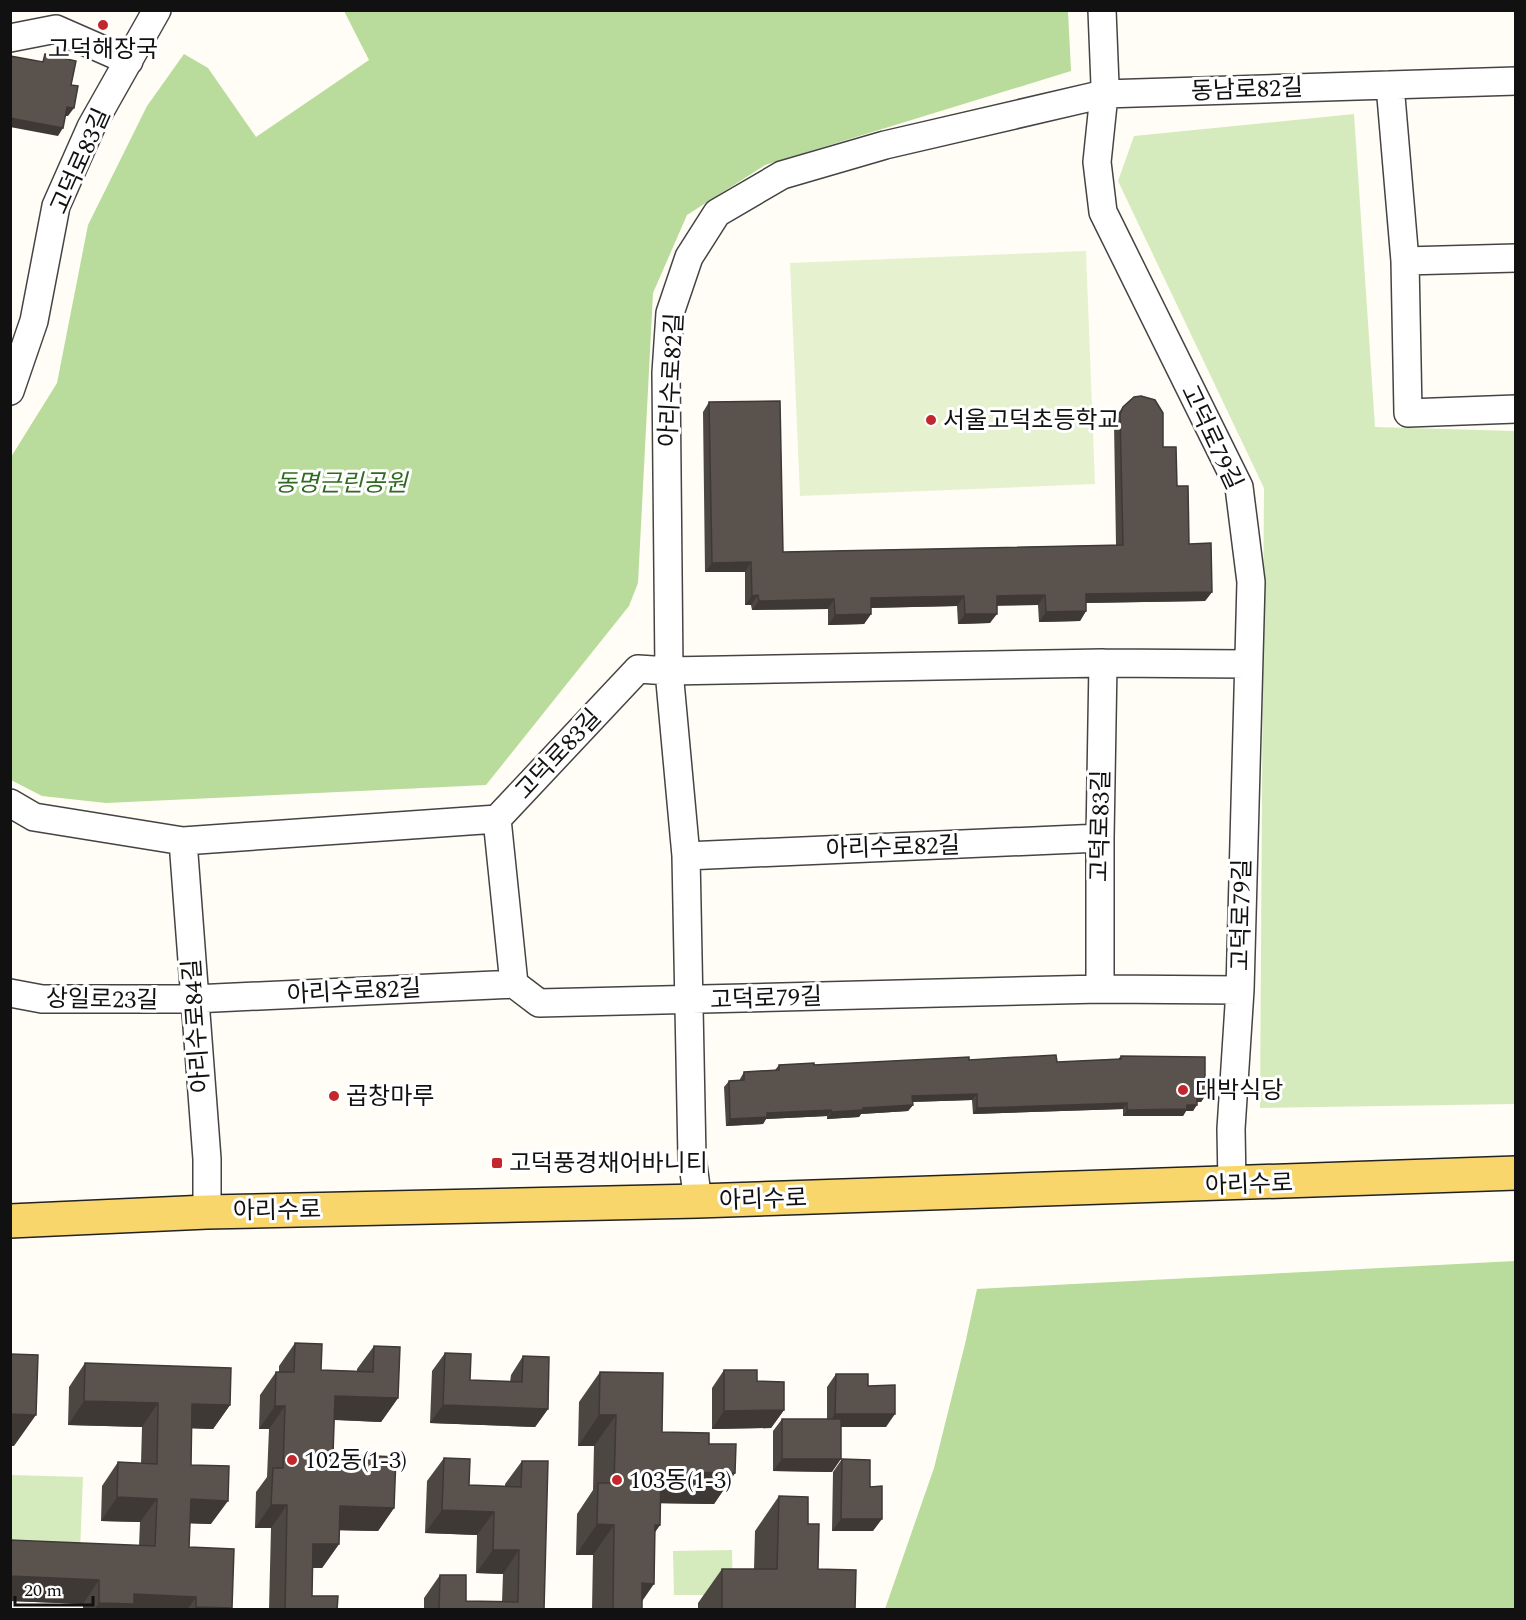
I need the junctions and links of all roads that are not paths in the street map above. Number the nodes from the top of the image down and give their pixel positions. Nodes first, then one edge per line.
1 (156, 10) edge
2 (1102, 10) edge
3 (10, 38) edge
4 (129, 61) junction
5 (1515, 81) edge
6 (1390, 85) junction
7 (1104, 94) junction
8 (1515, 258) edge
9 (1406, 261) junction
10 (10, 391) edge
11 (1515, 409) edge
12 (1103, 663) junction
13 (1247, 664) junction
14 (669, 671) junction
15 (10, 803) edge
16 (497, 819) junction
17 (1100, 838) junction
18 (183, 841) junction
19 (686, 856) junction
20 (514, 984) junction
21 (1100, 989) junction
22 (1240, 990) junction
23 (10, 993) edge
24 (194, 999) junction
25 (689, 1000) junction
26 (1515, 1173) edge
27 (1232, 1184) junction
28 (698, 1202) junction
29 (10, 1205) edge
30 (207, 1212) junction
31 (52, 1220) junction
32 (10, 1221) edge

1 - 4 street, 고덕로83길
2 - 7 street, 고덕로79길
3 - 4 street
4 - 10 street, 고덕로83길
5 - 6 street, 동남로82길
6 - 7 street, 동남로82길
6 - 9 street
7 - 13 street, 고덕로79길
7 - 14 street, 아리수로82길
8 - 9 street
9 - 11 street
12 - 13 street, 고덕로83길
12 - 14 street, 고덕로83길
12 - 17 street, 고덕로83길
13 - 22 street, 고덕로79길
14 - 16 street, 고덕로83길
14 - 19 street, 아리수로82길
15 - 18 street, 고덕로83길
16 - 18 street, 고덕로83길
16 - 20 street
17 - 19 street, 아리수로82길
17 - 21 street, 고덕로83길
18 - 24 street, 아리수로84길
19 - 25 street, 아리수로82길
20 - 24 street, 아리수로82길
20 - 25 street
21 - 22 street, 고덕로79길
21 - 25 street, 고덕로79길
22 - 27 street, 고덕로79길
23 - 24 street, 상일로23길
24 - 30 street, 아리수로84길
25 - 28 street, 아리수로82길
26 - 27 main road, 아리수로
27 - 28 main road, 아리수로
28 - 30 main road, 아리수로
29 - 31 main road
30 - 31 main road, 아리수로
31 - 32 main road, 아리수로

